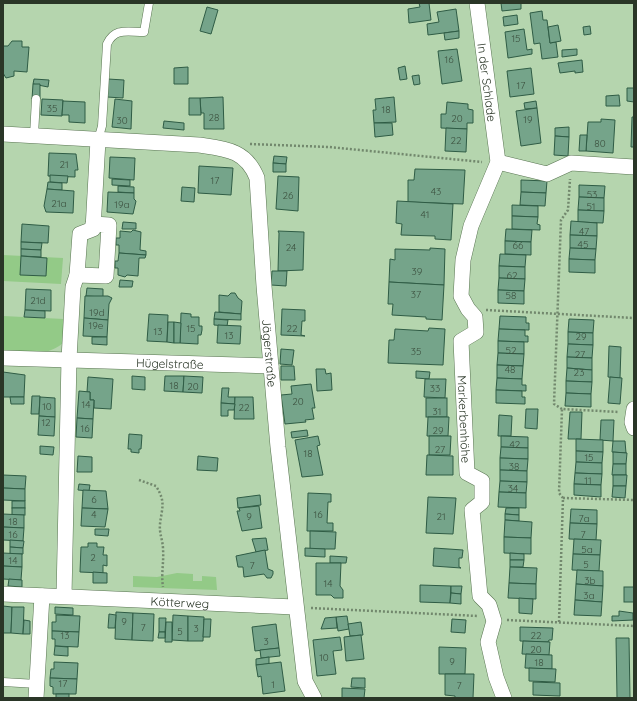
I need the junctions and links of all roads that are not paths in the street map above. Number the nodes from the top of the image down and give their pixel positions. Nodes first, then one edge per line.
1 (148, 3) edge
2 (477, 3) edge
3 (36, 99) dead end
4 (3, 134) edge
5 (34, 135) junction
6 (98, 140) junction
7 (498, 162) junction
8 (634, 167) edge
9 (93, 224) junction
10 (77, 275) junction
11 (3, 358) edge
12 (69, 359) junction
13 (271, 366) junction
14 (633, 411) edge
15 (634, 428) edge
16 (3, 594) edge
17 (42, 596) junction
18 (64, 596) junction
19 (295, 607) junction
20 (3, 682) edge
21 (37, 691) edge
22 (314, 698) edge
23 (504, 698) edge

1 - 6 lane
2 - 7 street, In der Schlade
3 - 5 lane
4 - 5 street, Jägerstraße
5 - 6 street, Jägerstraße
6 - 9 street
6 - 13 street, Jägerstraße
7 - 8 street
7 - 23 street, Markerbenhöhe
9 - 10 street
9 - 10 street
10 - 12 street
11 - 12 street, Hügelstraße
12 - 13 street, Hügelstraße
12 - 18 street
13 - 19 street, Jägerstraße
14 - 15 street
16 - 17 street, Kötterweg
17 - 18 street, Kötterweg
17 - 21 street
18 - 19 street, Kötterweg
19 - 22 street, Jägerstraße
20 - 21 lane

